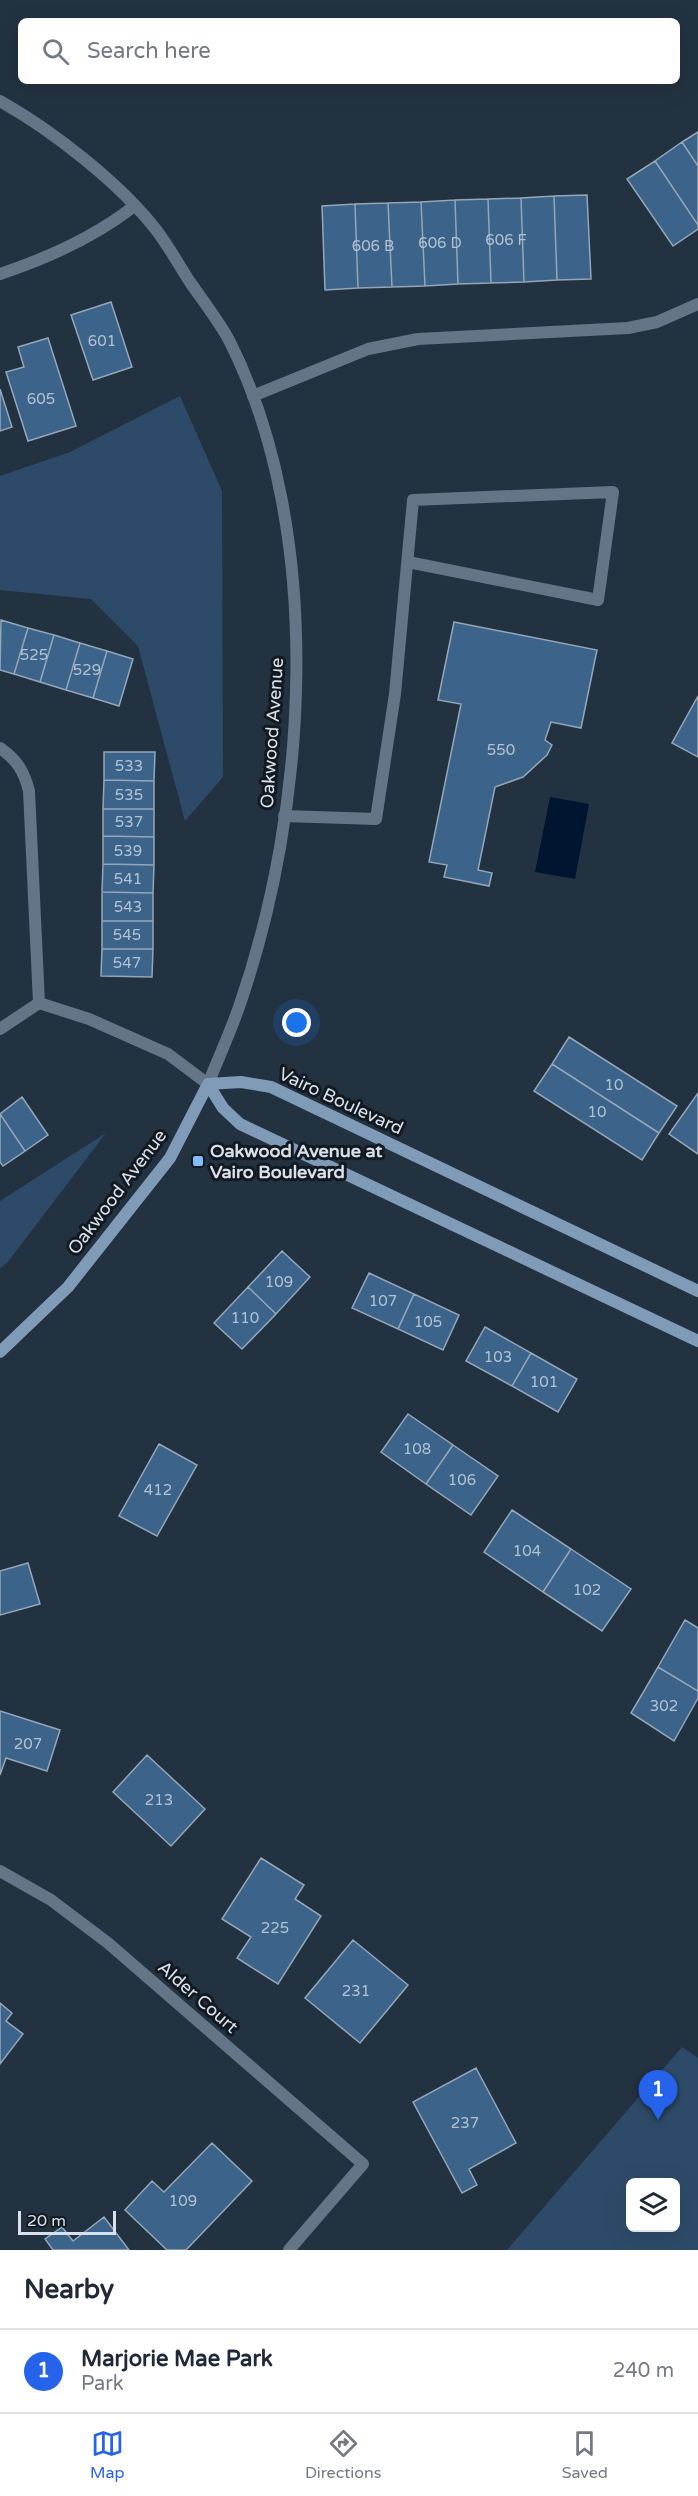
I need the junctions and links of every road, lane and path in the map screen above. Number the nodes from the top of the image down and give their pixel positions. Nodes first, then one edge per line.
1 (0, 101) edge
2 (134, 207) junction
3 (0, 274) edge
4 (698, 304) edge
5 (253, 396) junction
6 (408, 562) junction
7 (0, 748) edge
8 (284, 816) junction
9 (39, 1003) junction
10 (0, 1029) edge
11 (208, 1084) junction
12 (698, 1291) edge
13 (698, 1341) edge
14 (0, 1352) edge
15 (0, 1871) edge
16 (289, 2250) edge

1 - 2 street, Oakwood Avenue
2 - 3 street
2 - 5 street, Oakwood Avenue
4 - 5 street
5 - 8 street, Oakwood Avenue
6 - 6 street
6 - 8 street
7 - 9 street
8 - 11 street, Oakwood Avenue
9 - 10 street
9 - 11 street
11 - 12 street, Vairo Boulevard
11 - 13 street
11 - 14 street, Oakwood Avenue
15 - 16 street, Alder Court

